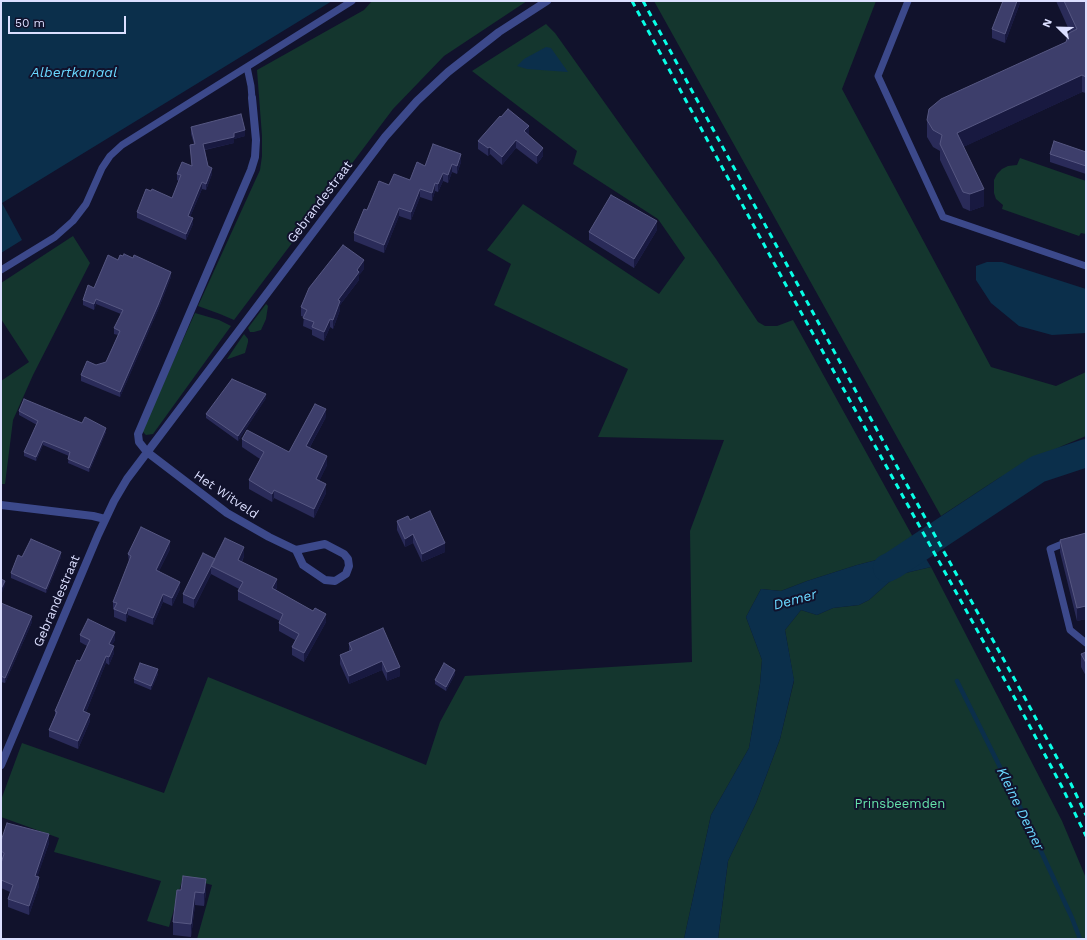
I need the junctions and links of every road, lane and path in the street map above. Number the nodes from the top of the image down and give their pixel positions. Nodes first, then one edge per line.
1 (352, 1) edge
2 (547, 1) edge
3 (908, 1) edge
4 (246, 67) junction
5 (252, 98) joint
6 (1086, 266) edge
7 (1, 270) edge
8 (147, 452) junction
9 (1, 505) edge
10 (105, 519) junction
11 (1072, 540) edge
12 (296, 550) junction
13 (1086, 643) edge
14 (1, 765) edge

1 - 4 lane
2 - 8 street, Gebrandestraat
3 - 6 lane
4 - 5 lane
4 - 7 lane
5 - 8 street
8 - 10 street, Gebrandestraat
8 - 12 street, Het Witveld
9 - 10 street
10 - 14 street, Gebrandestraat
11 - 13 lane
12 - 12 street

